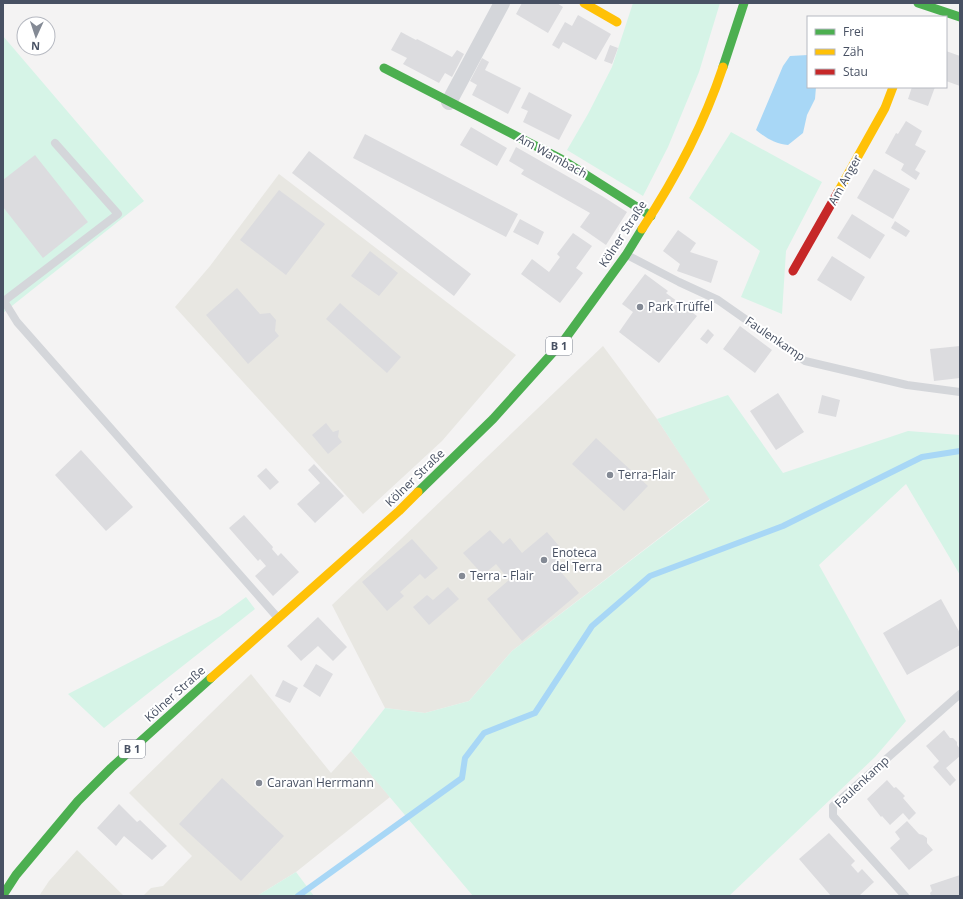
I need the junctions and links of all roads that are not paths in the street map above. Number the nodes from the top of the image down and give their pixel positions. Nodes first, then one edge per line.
1 (502, 3) edge
2 (584, 3) edge
3 (744, 3) edge
4 (920, 8) edge
5 (960, 17) edge
6 (616, 22) dead end
7 (384, 68) dead end
8 (893, 88) edge
9 (449, 102) junction
10 (55, 143) dead end
11 (651, 216) junction
12 (626, 255) junction
13 (793, 271) dead end
14 (960, 392) edge
15 (278, 619) junction
16 (960, 694) edge
17 (3, 895) edge
18 (905, 896) edge

1 - 9 street
2 - 6 main road
3 - 11 main road, Kölner Straße / B 1
4 - 5 main road
7 - 9 main road, Am Wambach
8 - 13 main road, Am Anger
9 - 11 main road, Am Wambach
10 - 15 lane
11 - 12 main road, Kölner Straße / B 1
12 - 14 lane, Faulenkamp
12 - 15 main road, Kölner Straße / B 1
15 - 17 main road, Kölner Straße / B 1
16 - 18 lane, Faulenkamp

